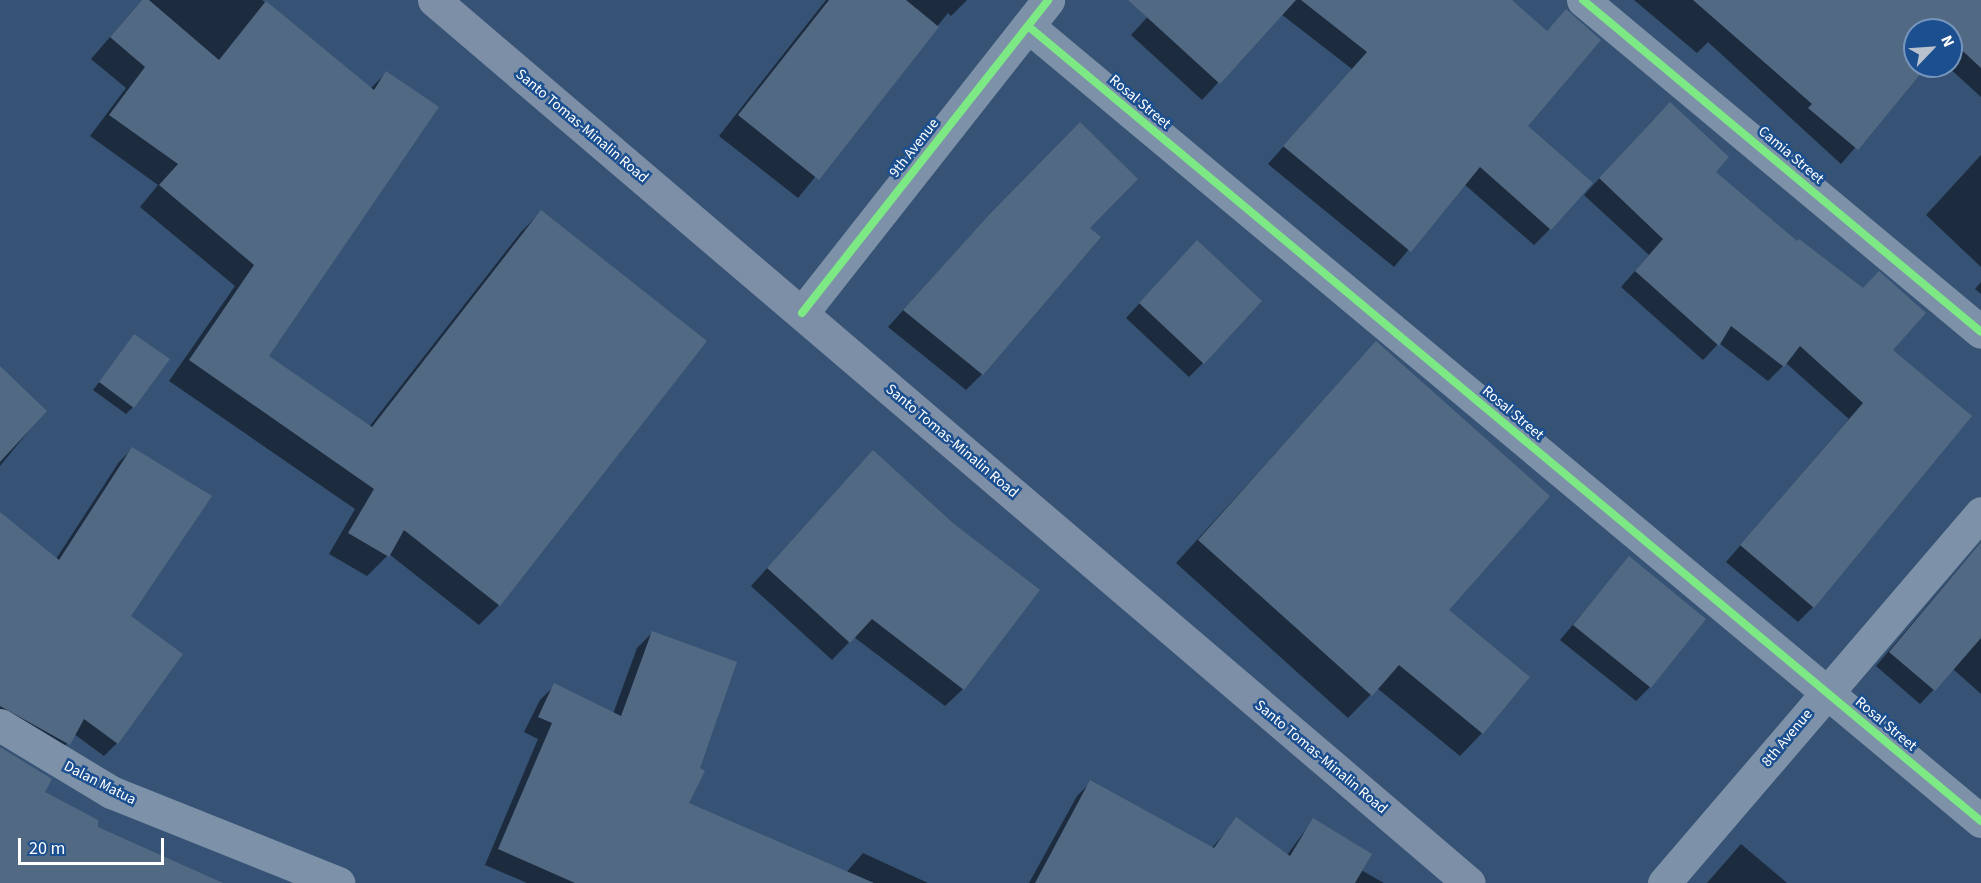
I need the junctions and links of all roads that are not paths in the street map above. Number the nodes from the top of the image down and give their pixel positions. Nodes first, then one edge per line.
1 (434, 0) edge
2 (1048, 0) edge
3 (1583, 0) edge
4 (1028, 26) junction
5 (801, 313) junction
6 (1981, 332) edge
7 (1981, 513) edge
8 (1827, 692) junction
9 (0, 725) edge
10 (1981, 821) edge
11 (339, 883) edge
12 (1469, 883) edge
13 (1664, 883) edge

1 - 5 main road, Santo Tomas-Minalin Road
2 - 4 street, 9th Avenue
3 - 6 street, Camia Street
4 - 5 street, 9th Avenue
4 - 8 street, Rosal Street
5 - 12 main road, Santo Tomas-Minalin Road
7 - 8 street, 8th Avenue
8 - 10 street, Rosal Street
8 - 13 street, 8th Avenue
9 - 11 street, Dalan Matua

